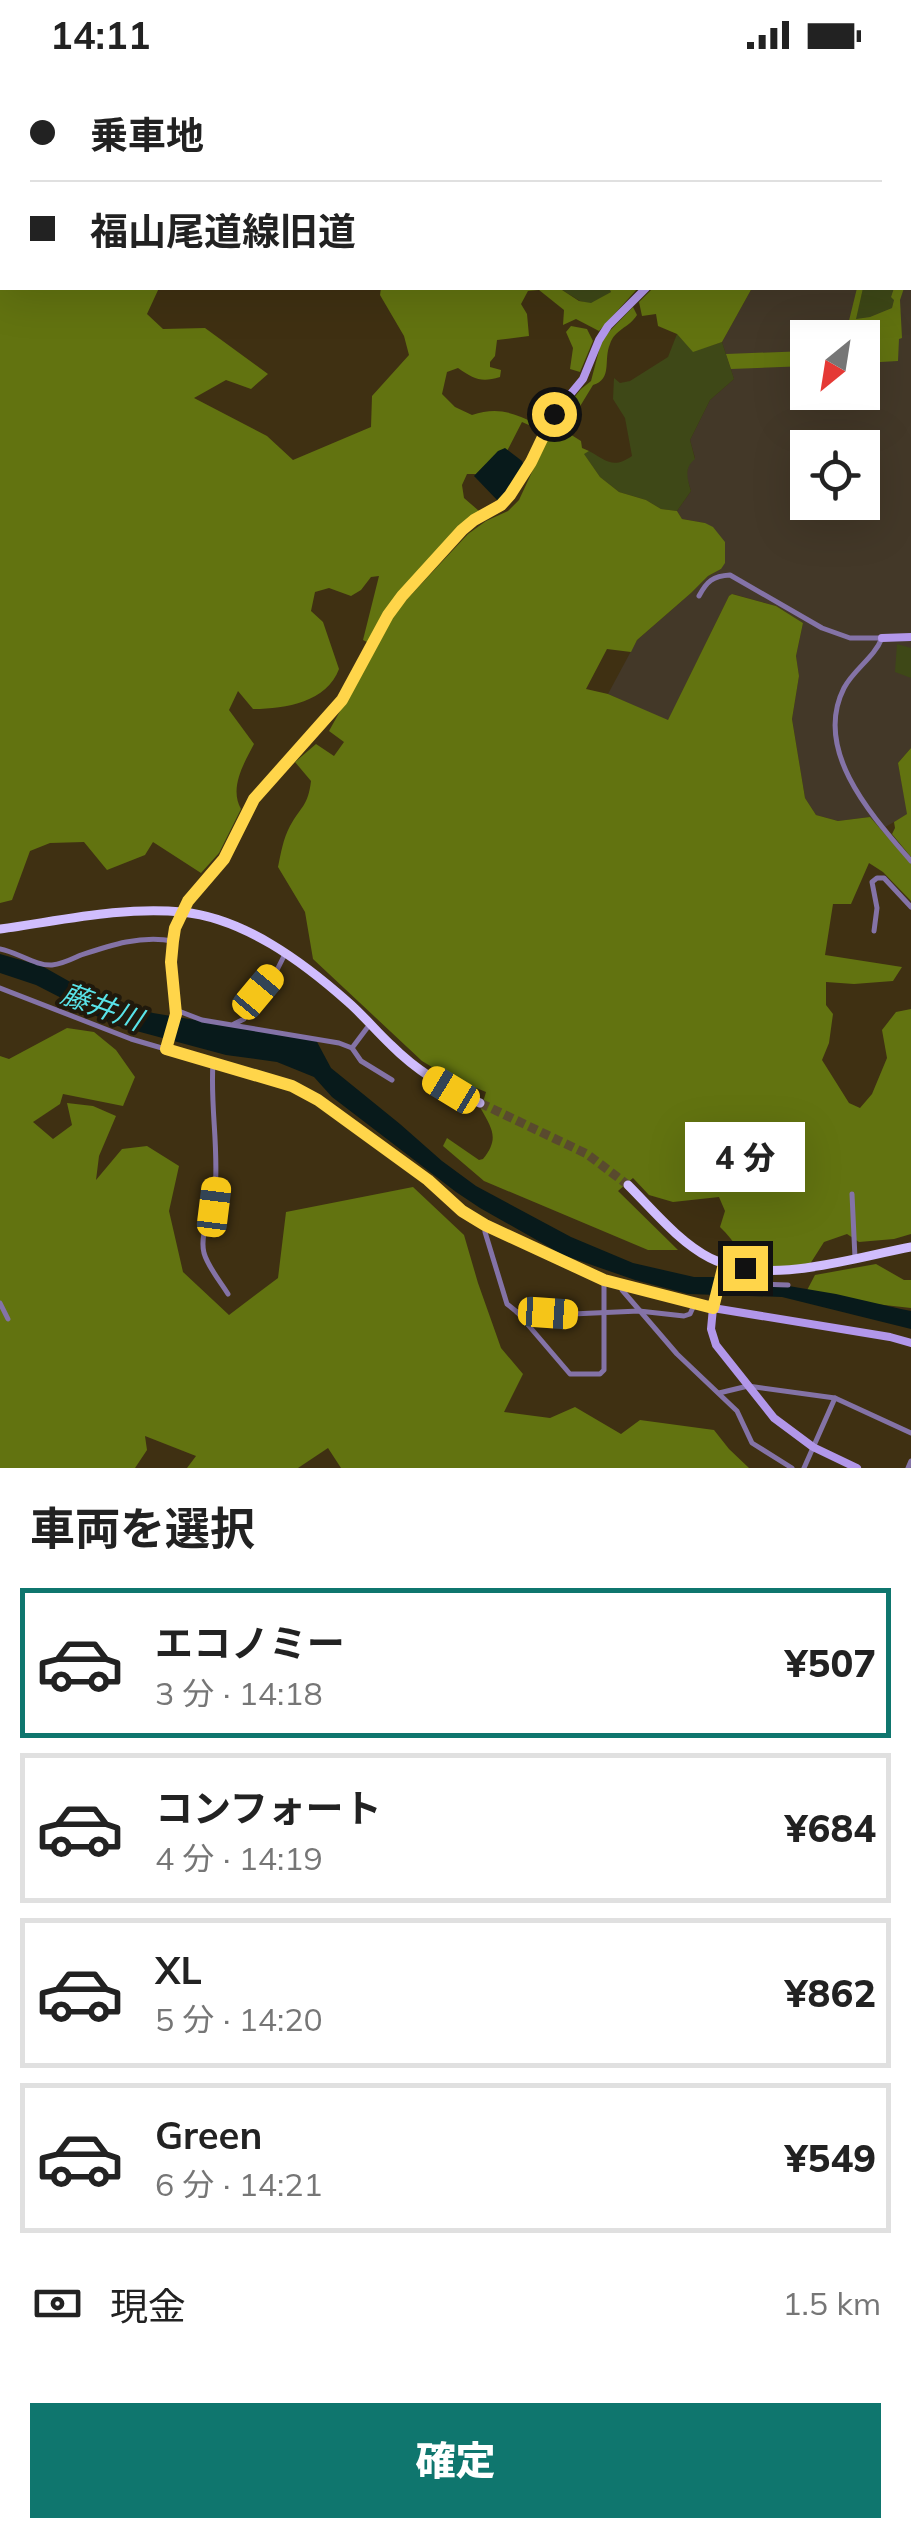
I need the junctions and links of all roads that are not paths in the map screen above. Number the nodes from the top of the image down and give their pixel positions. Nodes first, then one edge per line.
1 (644, 290) edge
2 (699, 596) dead end
3 (882, 638) junction
4 (911, 638) edge
5 (911, 861) edge
6 (911, 907) edge
7 (182, 912) junction
8 (0, 929) edge
9 (874, 931) dead end
10 (173, 941) junction
11 (0, 950) edge
12 (285, 954) junction
13 (0, 988) edge
14 (176, 1014) junction
15 (370, 1024) junction
16 (231, 1025) junction
17 (352, 1048) junction
18 (166, 1049) junction
19 (213, 1063) junction
20 (392, 1080) dead end
21 (480, 1103) tunnel mouth
22 (628, 1186) tunnel mouth
23 (852, 1194) dead end
24 (485, 1225) junction
25 (911, 1247) edge
26 (855, 1258) junction
27 (723, 1268) junction
28 (745, 1268) junction
29 (604, 1280) junction
30 (621, 1283) junction
31 (788, 1284) dead end
32 (228, 1294) dead end
33 (695, 1303) junction
34 (0, 1304) edge
35 (714, 1304) junction
36 (640, 1311) junction
37 (517, 1312) junction
38 (604, 1312) junction
39 (8, 1319) dead end
40 (911, 1343) edge
41 (748, 1386) junction
42 (718, 1392) junction
43 (835, 1398) junction
44 (911, 1433) edge
45 (813, 1447) junction
46 (792, 1468) edge
47 (804, 1468) edge
48 (857, 1468) edge

1 - 7 street
2 - 3 street
3 - 4 street
3 - 5 street
6 - 9 street
7 - 8 main road
7 - 10 street
7 - 12 main road
10 - 11 street
10 - 14 street
12 - 15 main road
12 - 16 street
13 - 18 street
14 - 16 street
14 - 18 street
15 - 17 street
15 - 21 main road
16 - 17 street
17 - 20 street
18 - 19 street
19 - 24 street
19 - 32 street
22 - 27 main road
23 - 26 street
24 - 29 street
24 - 37 street
25 - 26 main road
26 - 28 main road
27 - 28 main road
27 - 35 street
28 - 31 street
29 - 30 street
29 - 38 street
30 - 33 street
30 - 36 street
33 - 35 street
33 - 36 street
34 - 39 street
35 - 40 street
35 - 41 street
36 - 38 street
36 - 42 street
37 - 38 street
37 - 38 street
41 - 42 street
41 - 43 street
41 - 45 street
42 - 46 street
43 - 44 street
43 - 45 street
45 - 47 street
45 - 48 street

